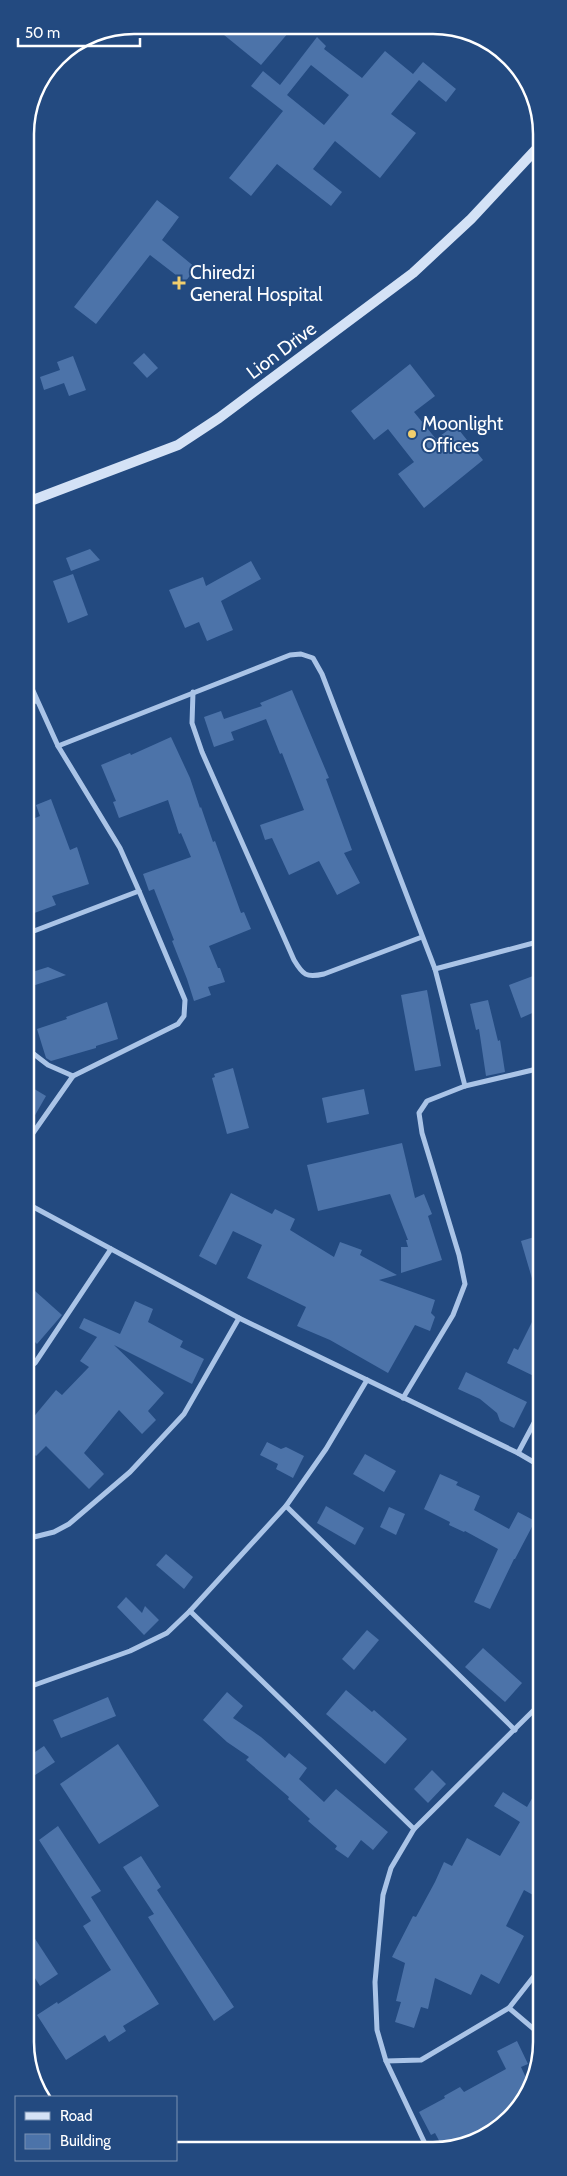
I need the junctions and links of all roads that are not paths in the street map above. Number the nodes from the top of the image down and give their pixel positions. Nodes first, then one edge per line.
1 (533, 153) edge
2 (34, 501) edge
3 (193, 692) junction
4 (34, 696) edge
5 (36, 701) joint
6 (58, 746) junction
7 (139, 890) junction
8 (34, 931) edge
9 (422, 936) junction
10 (533, 943) edge
11 (436, 969) junction
12 (34, 1054) edge
13 (533, 1070) edge
14 (73, 1076) junction
15 (465, 1086) junction
16 (34, 1132) edge
17 (34, 1207) edge
18 (111, 1249) junction
19 (238, 1318) junction
20 (34, 1364) edge
21 (367, 1380) junction
22 (403, 1398) junction
23 (533, 1425) edge
24 (518, 1453) junction
25 (533, 1462) edge
26 (286, 1506) junction
27 (34, 1537) edge
28 (190, 1611) junction
29 (34, 1683) edge
30 (533, 1711) edge
31 (515, 1730) junction
32 (414, 1829) junction
33 (533, 1977) edge
34 (509, 2008) junction
35 (533, 2028) edge
36 (386, 2061) junction
37 (424, 2142) edge

1 - 2 street, Lion Drive
3 - 6 street
3 - 9 street
3 - 9 street
4 - 5 street
5 - 6 street
6 - 7 street
7 - 8 street
7 - 14 street
9 - 11 street
10 - 11 street
11 - 15 street
12 - 14 street
13 - 15 street
14 - 16 street
15 - 22 street
17 - 18 street
18 - 19 street
18 - 20 street
19 - 21 street
19 - 27 street
21 - 22 street
21 - 26 street
22 - 24 street
23 - 24 street
24 - 25 street
26 - 28 street
26 - 31 street
28 - 29 street
28 - 32 street
30 - 31 street
31 - 32 street
32 - 36 street
33 - 34 street
34 - 35 street
34 - 36 street
36 - 37 street

